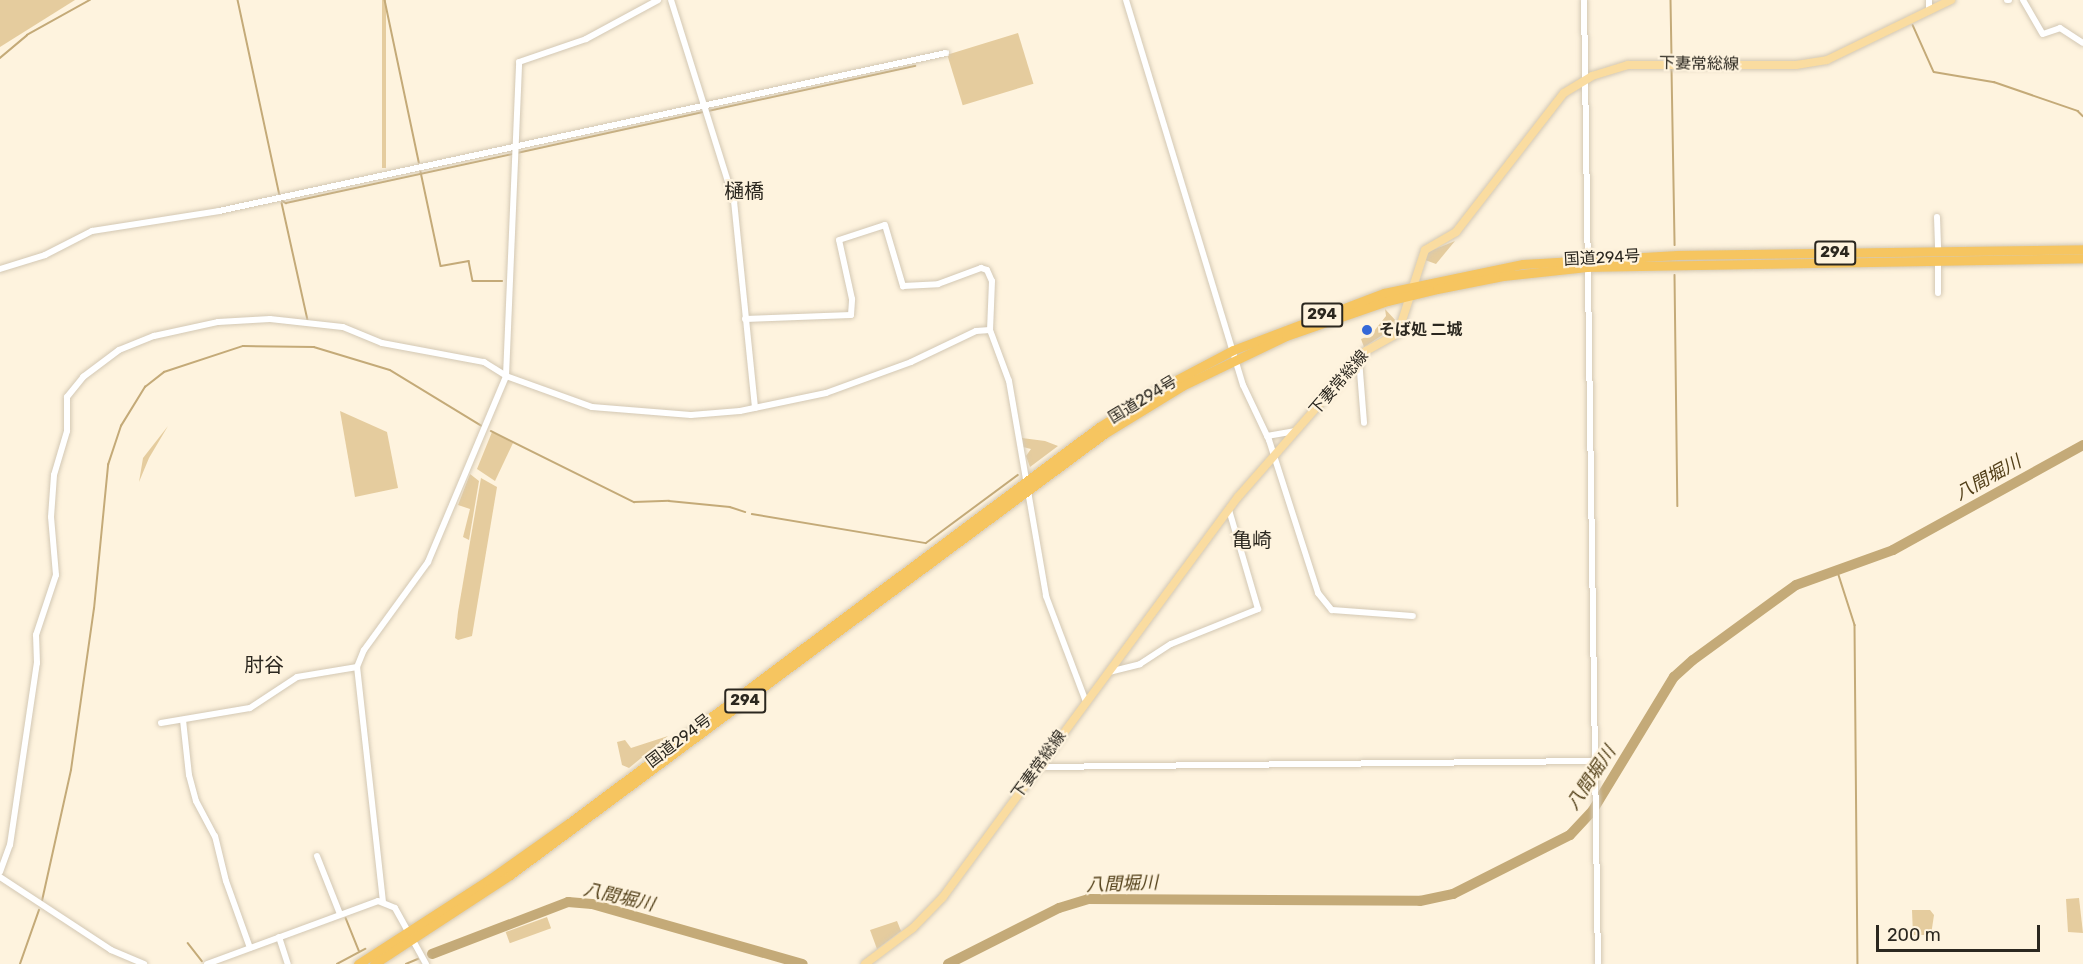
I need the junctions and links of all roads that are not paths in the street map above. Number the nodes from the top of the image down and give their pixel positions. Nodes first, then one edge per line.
1 (658, 0) edge
2 (671, 0) edge
3 (1125, 0) edge
4 (1584, 0) edge
5 (1929, 0) edge
6 (1951, 0) edge
7 (2023, 0) edge
8 (1929, 11) junction
9 (2083, 43) edge
10 (946, 53) dead end
11 (1584, 80) junction
12 (707, 109) junction
13 (517, 151) junction
14 (1937, 217) dead end
15 (2083, 249) edge
16 (1938, 256) junction
17 (2083, 258) edge
18 (1587, 262) junction
19 (0, 269) edge
20 (1413, 285) junction
21 (1938, 293) dead end
22 (1410, 296) junction
23 (745, 319) junction
24 (990, 330) junction
25 (1235, 354) junction
26 (1359, 359) junction
27 (506, 376) junction
28 (755, 408) junction
29 (1364, 423) dead end
30 (1296, 431) junction
31 (1267, 436) junction
32 (1274, 455) junction
33 (1027, 479) junction
34 (1029, 489) junction
35 (1228, 510) junction
36 (1413, 616) dead end
37 (357, 668) junction
38 (1109, 672) junction
39 (1086, 702) junction
40 (183, 720) junction
41 (161, 723) dead end
42 (1593, 761) junction
43 (1038, 767) junction
44 (317, 856) dead end
45 (0, 872) edge
46 (0, 877) edge
47 (9, 885) junction
48 (0, 887) edge
49 (383, 902) junction
50 (340, 915) junction
51 (412, 936) junction
52 (279, 937) junction
53 (250, 948) junction
54 (144, 964) edge
55 (207, 964) edge
56 (288, 964) edge
57 (358, 964) edge
58 (374, 964) edge
59 (426, 964) edge
60 (865, 964) edge
61 (1598, 964) edge

1 - 13 street
2 - 12 street
3 - 25 street
4 - 11 street
5 - 8 street
6 - 8 main road, 下妻常総線
7 - 9 street
8 - 11 main road, 下妻常総線
10 - 12 street
11 - 18 street
11 - 20 main road, 下妻常総線
12 - 13 street
12 - 23 street
13 - 19 street
13 - 27 street
14 - 16 street
15 - 16 highway, 国道294号 / 294
16 - 17 highway, 国道294号 / 294
16 - 18 highway, 国道294号 / 294
16 - 21 street
18 - 20 highway, 国道294号 / 294
18 - 22 highway, 国道294号 / 294
18 - 42 street
20 - 22 main road, 下妻常総線
20 - 25 highway, 国道294号 / 294
22 - 25 highway, 国道294号 / 294
22 - 26 main road, 下妻常総線
23 - 24 street
23 - 28 street
24 - 28 street
24 - 33 street
25 - 31 street
25 - 33 highway, 国道294号 / 294
25 - 34 highway, 国道294号 / 294
26 - 29 street
26 - 30 main road, 下妻常総線
27 - 28 street
27 - 37 street
27 - 45 street
30 - 31 street
30 - 32 main road, 下妻常総線
31 - 32 street
32 - 35 main road, 下妻常総線
32 - 36 street
33 - 34 street
33 - 51 highway, 国道294号 / 294
34 - 39 street
34 - 51 highway, 国道294号 / 294
35 - 38 main road, 下妻常総線
35 - 38 street
37 - 40 street
37 - 49 street
38 - 39 main road, 下妻常総線
39 - 43 main road, 下妻常総線
40 - 41 street
40 - 53 street
42 - 43 street
42 - 61 street
43 - 60 main road, 下妻常総線
44 - 50 street
46 - 47 street
47 - 48 street
47 - 54 street
49 - 50 street
49 - 51 street
50 - 52 street
51 - 57 highway, 国道294号 / 294
51 - 58 highway, 国道294号 / 294
51 - 59 street
52 - 53 street
52 - 56 street
53 - 55 street

